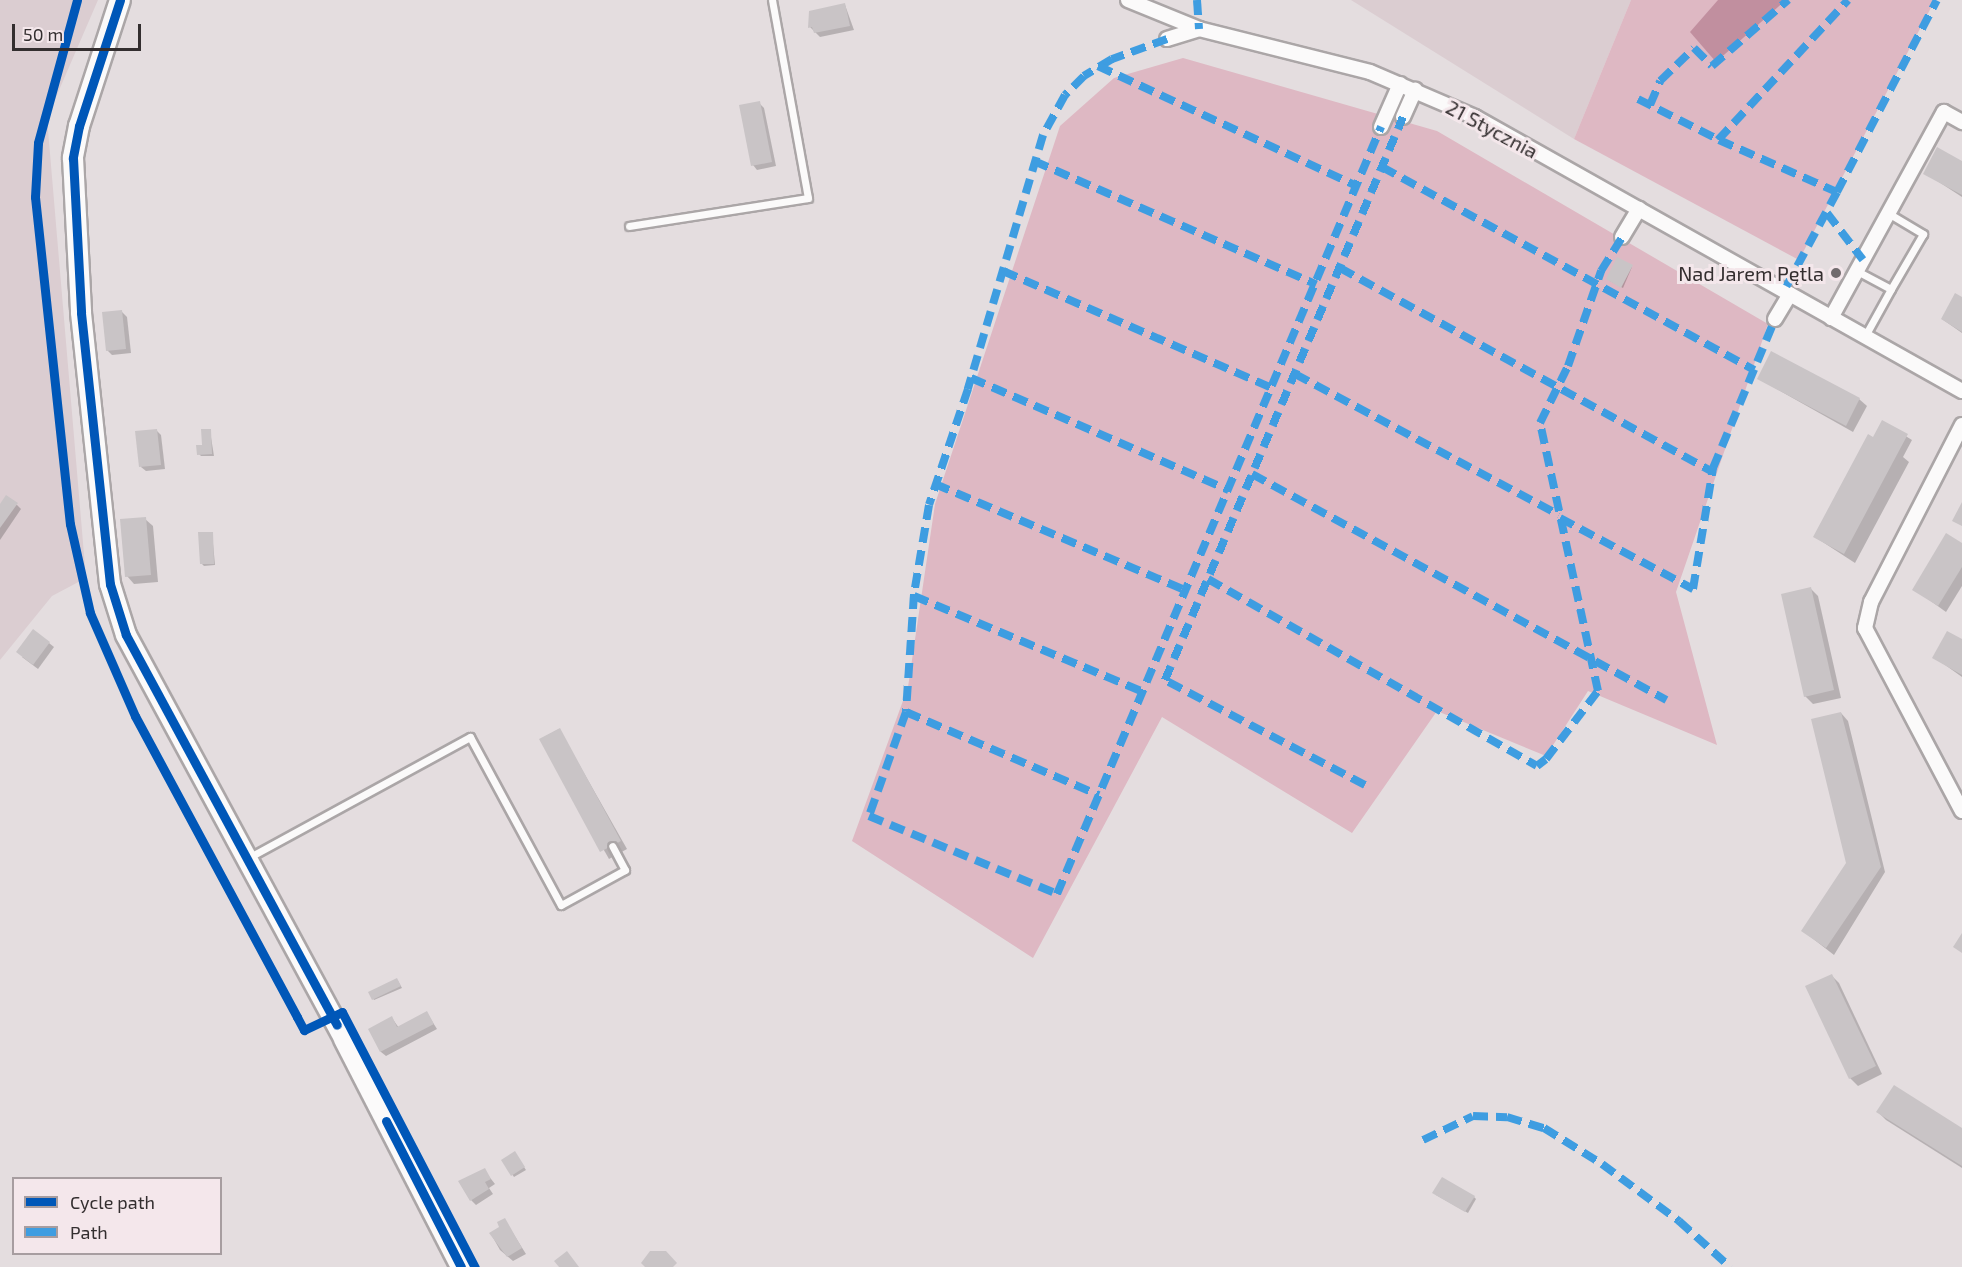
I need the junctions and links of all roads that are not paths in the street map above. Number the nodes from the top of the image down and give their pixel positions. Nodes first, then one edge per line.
1 (120, 0) edge
2 (772, 0) edge
3 (1128, 0) edge
4 (1199, 29) junction
5 (1167, 39) dead end
6 (1400, 84) junction
7 (1415, 90) junction
8 (1403, 117) dead end
9 (1962, 122) edge
10 (1381, 127) dead end
11 (1639, 209) junction
12 (1888, 213) junction
13 (629, 226) dead end
14 (1622, 237) dead end
15 (1857, 271) junction
16 (1891, 289) junction
17 (1790, 294) junction
18 (1831, 318) junction
19 (1775, 320) dead end
20 (1865, 336) junction
21 (1962, 391) edge
22 (1962, 425) edge
23 (1962, 811) edge
24 (612, 846) dead end
25 (248, 858) junction
26 (461, 1267) edge

1 - 25 street
2 - 13 lane
3 - 4 street, 21 Stycznia
4 - 5 street
4 - 6 street, 21 Stycznia
6 - 7 street, 21 Stycznia
6 - 10 street
7 - 8 street
7 - 11 street, 21 Stycznia
9 - 12 street
11 - 14 street
11 - 17 street, 21 Stycznia
12 - 15 street
12 - 16 lane
15 - 16 lane
15 - 18 street
16 - 20 lane
17 - 18 street, 21 Stycznia
17 - 19 street
18 - 20 street, 21 Stycznia
20 - 21 street, 21 Stycznia
22 - 23 street
24 - 25 lane
25 - 26 street

